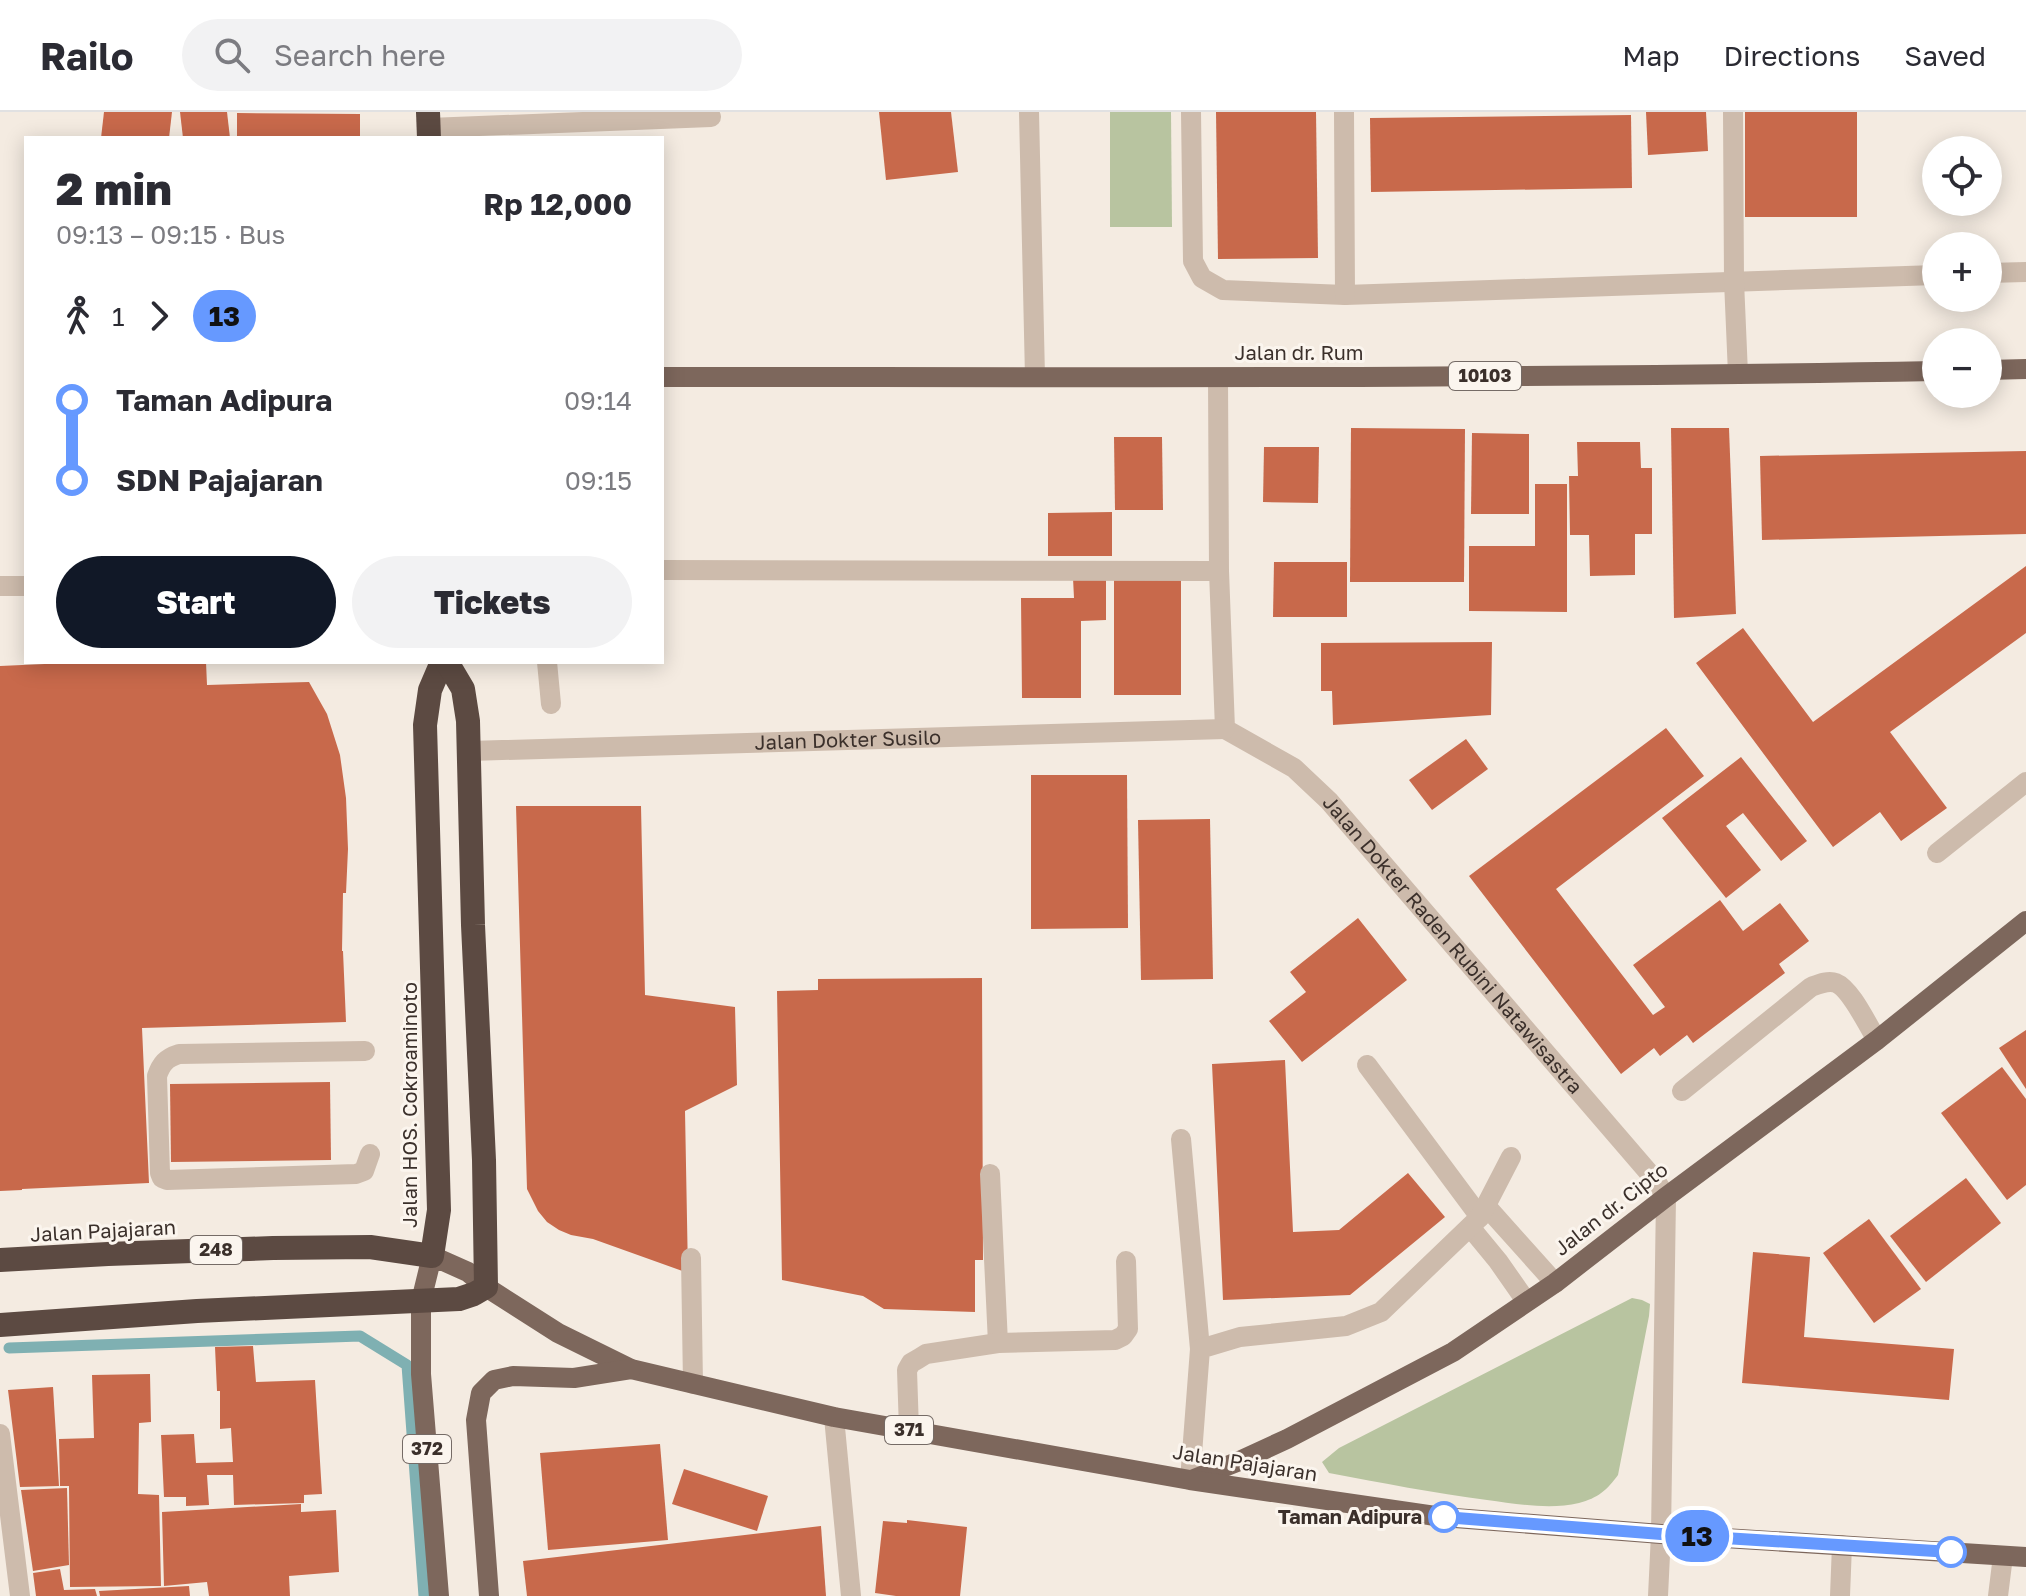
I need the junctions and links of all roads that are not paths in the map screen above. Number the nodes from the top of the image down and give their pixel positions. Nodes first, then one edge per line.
1 (1029, 112) edge
2 (1191, 112) edge
3 (1344, 112) edge
4 (1733, 112) edge
5 (711, 117) dead end
6 (429, 126) edge
7 (2026, 272) edge
8 (2002, 273) edge
9 (1922, 275) edge
10 (1734, 281) junction
11 (1345, 295) junction
12 (2026, 369) edge
13 (2002, 370) edge
14 (1922, 371) edge
15 (1738, 374) junction
16 (664, 377) edge
17 (1035, 377) junction
18 (1218, 378) junction
19 (664, 570) edge
20 (1219, 571) junction
21 (0, 586) edge
22 (24, 586) edge
23 (443, 664) edge
24 (445, 664) edge
25 (547, 664) edge
26 (551, 704) dead end
27 (1225, 729) junction
28 (470, 751) junction
29 (2026, 782) edge
30 (1937, 853) dead end
31 (2026, 921) edge
32 (1877, 1040) junction
33 (365, 1051) dead end
34 (1367, 1065) dead end
35 (1682, 1091) dead end
36 (1181, 1139) dead end
37 (370, 1154) dead end
38 (1511, 1157) dead end
39 (990, 1174) dead end
40 (1666, 1197) junction
41 (1479, 1217) junction
42 (432, 1256) junction
43 (691, 1258) dead end
44 (0, 1260) edge
45 (1126, 1261) dead end
46 (1555, 1283) junction
47 (486, 1287) junction
48 (421, 1301) junction
49 (1526, 1301) junction
50 (0, 1325) edge
51 (998, 1343) junction
52 (1200, 1349) junction
53 (631, 1369) junction
54 (693, 1384) junction
55 (834, 1417) junction
56 (909, 1430) junction
57 (0, 1434) edge
58 (1190, 1480) junction
59 (1661, 1534) junction
60 (1842, 1545) junction
61 (2003, 1556) junction
62 (2026, 1557) edge
63 (20, 1596) edge
64 (439, 1596) edge
65 (489, 1596) edge
66 (851, 1596) edge
67 (1658, 1596) edge
68 (1840, 1596) edge
69 (1998, 1596) edge

1 - 17 street
2 - 11 street
3 - 11 street
4 - 10 street
5 - 6 street
7 - 8 street
9 - 10 street
10 - 11 street
10 - 15 street
12 - 13 main road
14 - 15 main road, Jalan dr. Rum / 10103
15 - 18 main road, Jalan dr. Rum / 10103
16 - 17 main road, Jalan dr. Rum / 10103
17 - 18 main road, Jalan dr. Rum / 10103
18 - 20 street
19 - 20 street
20 - 27 street
21 - 22 street
23 - 42 highway, Jalan HOS. Cokroaminoto
24 - 28 highway, Jalan HOS. Cokroaminoto
25 - 26 street
27 - 28 street, Jalan Dokter Susilo
27 - 40 street, Jalan Dokter Raden Rubini Natawisastra
28 - 47 highway, Jalan HOS. Cokroaminoto
29 - 30 street
31 - 32 main road, Jalan dr. Cipto
32 - 35 street
32 - 40 main road, Jalan dr. Cipto
33 - 37 street
34 - 41 street
36 - 52 street
38 - 41 street
39 - 51 street
40 - 46 main road, Jalan dr. Cipto
40 - 59 street
41 - 46 street
41 - 49 street
41 - 52 street
42 - 44 highway, Jalan Pajajaran / 248
42 - 47 main road, Jalan Pajajaran / 248
42 - 48 main road, Jalan HOS. Cokroaminoto
43 - 54 street
45 - 51 street
46 - 49 main road, Jalan dr. Cipto
47 - 48 highway
47 - 53 main road, Jalan Pajajaran / 371
48 - 50 highway
48 - 64 main road, Jalan HOS. Cokroaminoto / 372
49 - 58 main road, Jalan dr. Cipto
51 - 56 street
52 - 58 street
53 - 54 main road, Jalan Pajajaran / 371
53 - 65 main road
54 - 55 main road, Jalan Pajajaran / 371
55 - 56 main road, Jalan Pajajaran / 371
55 - 66 street
56 - 58 main road, Jalan Pajajaran / 371
57 - 63 street
58 - 59 main road, Jalan Pajajaran / 371
59 - 60 main road, Jalan Pajajaran / 371
59 - 67 street
60 - 61 main road, Jalan Pajajaran / 371
60 - 68 street
61 - 62 main road, Jalan Pajajaran / 371
61 - 69 street

